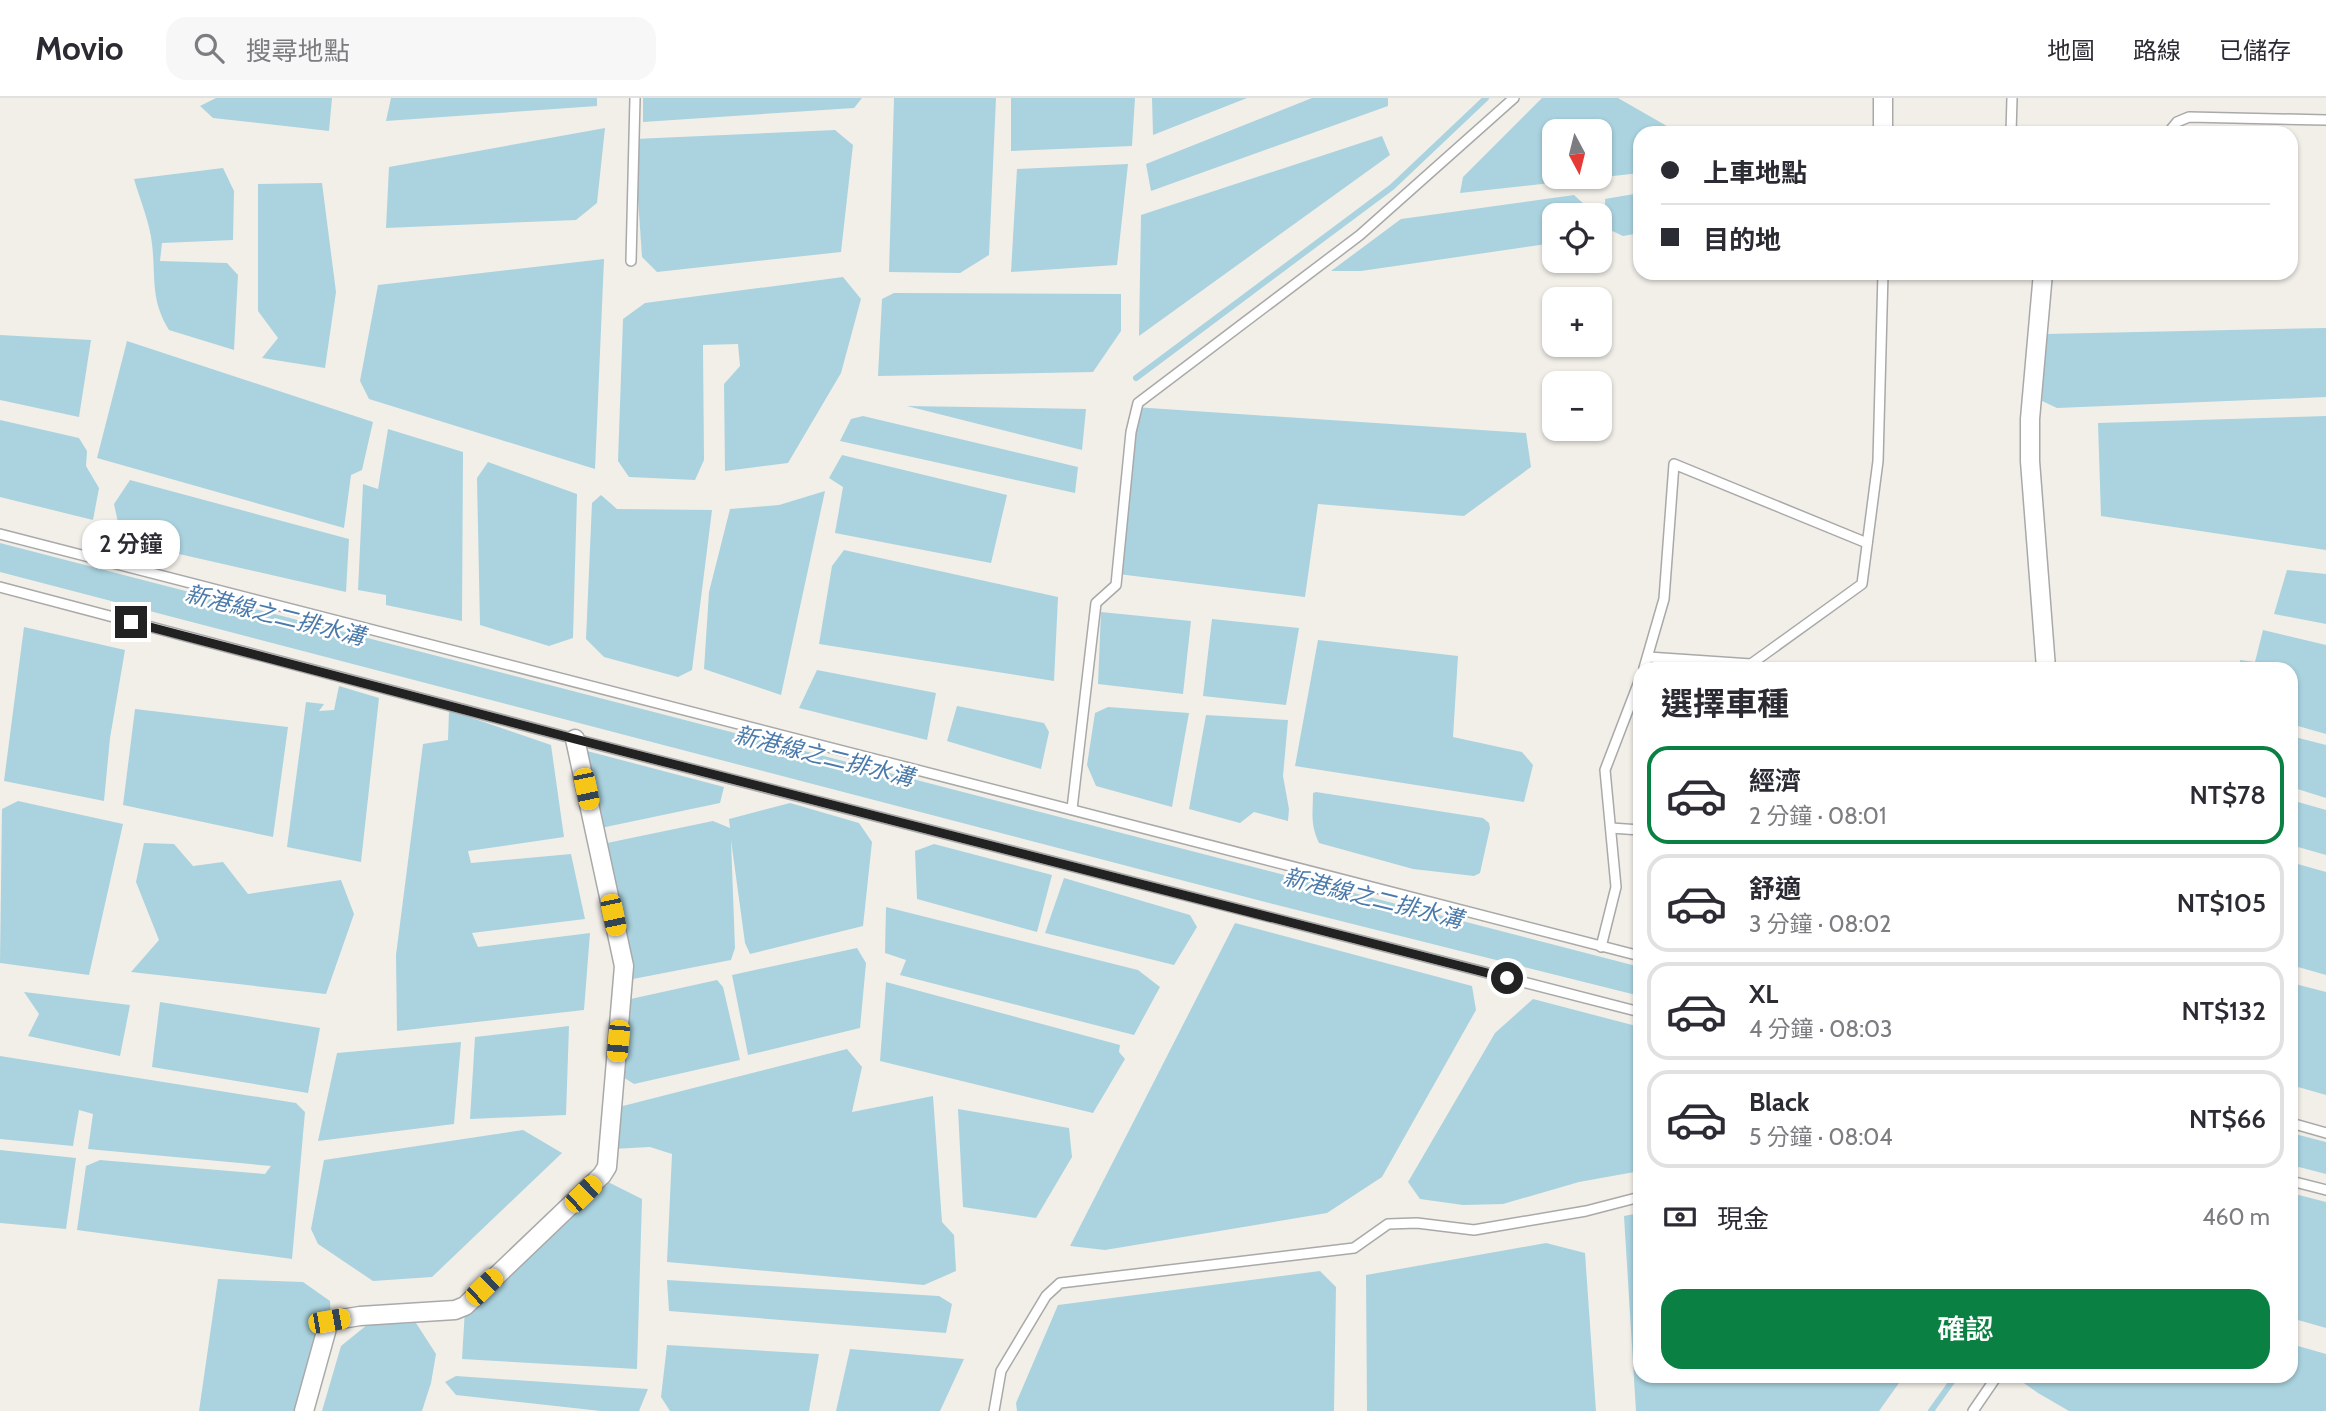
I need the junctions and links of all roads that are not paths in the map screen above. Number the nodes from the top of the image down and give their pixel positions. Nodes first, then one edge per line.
1 (635, 98) edge
2 (1514, 98) edge
3 (1883, 98) edge
4 (2012, 98) edge
5 (2326, 120) edge
6 (1883, 126) edge
7 (2011, 126) edge
8 (2174, 126) edge
9 (631, 261) dead end
10 (1883, 280) edge
11 (2042, 280) edge
12 (0, 534) edge
13 (1867, 543) junction
14 (0, 587) edge
15 (1648, 657) junction
16 (1646, 662) edge
17 (1706, 662) edge
18 (1758, 662) edge
19 (2046, 662) edge
20 (1633, 697) edge
21 (575, 739) junction
22 (1072, 809) junction
23 (1611, 828) junction
24 (1633, 830) edge
25 (1601, 947) junction
26 (1633, 954) edge
27 (1633, 1010) edge
28 (2298, 1125) edge
29 (2326, 1133) edge
30 (2298, 1183) edge
31 (2326, 1190) edge
32 (1633, 1198) edge
33 (1992, 1383) edge
34 (304, 1411) edge
35 (994, 1411) edge
36 (1973, 1411) edge

1 - 9 lane
2 - 22 lane
3 - 6 street
4 - 7 lane
5 - 8 lane
10 - 13 lane
11 - 19 street
12 - 22 lane
13 - 15 lane
13 - 18 lane
14 - 21 lane
15 - 16 lane
15 - 17 lane
20 - 23 lane
21 - 27 lane
21 - 34 street
22 - 25 lane
23 - 24 lane
23 - 25 lane
25 - 26 lane
28 - 29 lane
30 - 31 lane
32 - 35 lane
33 - 36 lane

